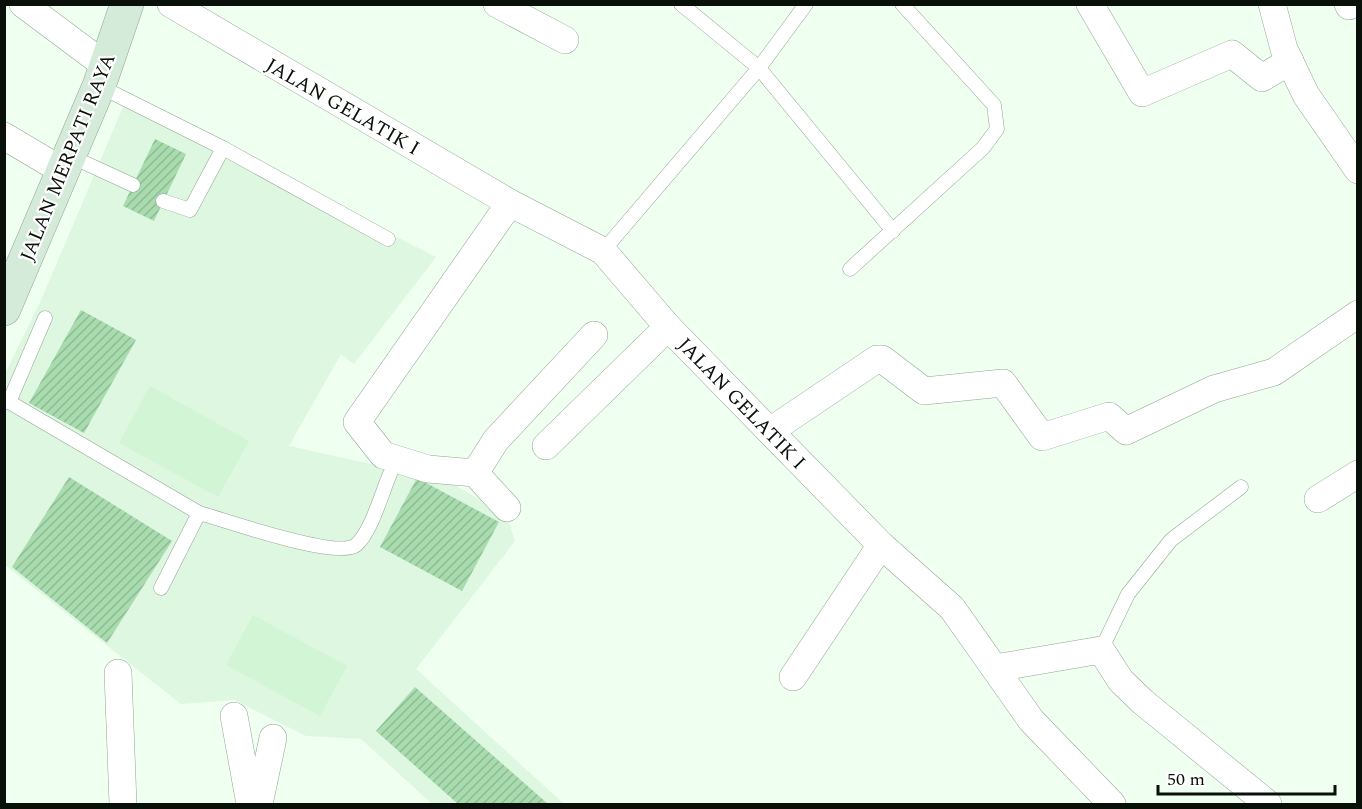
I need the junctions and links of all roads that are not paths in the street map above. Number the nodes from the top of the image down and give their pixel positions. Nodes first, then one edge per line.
1 (23, 4) edge
2 (127, 4) edge
3 (171, 4) edge
4 (497, 4) edge
5 (681, 4) edge
6 (806, 4) edge
7 (902, 4) edge
8 (1090, 4) edge
9 (1272, 4) edge
10 (565, 40) dead end
11 (1290, 61) junction
12 (759, 68) junction
13 (102, 76) junction
14 (4, 136) edge
15 (223, 148) junction
16 (67, 164) junction
17 (1358, 170) edge
18 (133, 185) dead end
19 (163, 201) dead end
20 (510, 203) junction
21 (893, 231) junction
22 (388, 239) dead end
23 (603, 251) junction
24 (850, 269) dead end
25 (4, 309) edge
26 (1358, 314) edge
27 (45, 318) dead end
28 (668, 327) junction
29 (594, 335) dead end
30 (7, 401) edge
31 (770, 430) junction
32 (546, 446) dead end
33 (475, 472) junction
34 (390, 474) dead end
35 (1358, 474) edge
36 (1241, 487) dead end
37 (1318, 499) dead end
38 (507, 508) dead end
39 (199, 513) junction
40 (881, 545) junction
41 (161, 588) dead end
42 (1101, 650) junction
43 (995, 668) junction
44 (118, 673) dead end
45 (793, 677) dead end
46 (234, 716) dead end
47 (273, 738) dead end
48 (123, 804) edge
49 (250, 804) edge
50 (259, 804) edge
51 (1112, 804) edge
52 (1268, 804) edge

1 - 13 street
2 - 13 main road, JALAN MERPATI RAYA
3 - 20 street, JALAN GELATIK I
4 - 10 street
5 - 12 lane
6 - 12 lane
7 - 21 lane
8 - 11 street
9 - 11 street
11 - 17 street
12 - 21 lane
12 - 23 lane
13 - 15 lane
13 - 16 main road, JALAN MERPATI RAYA
14 - 16 street
15 - 19 lane
15 - 22 lane
16 - 18 lane
16 - 25 main road, JALAN MERPATI RAYA
20 - 23 street, JALAN GELATIK I
20 - 33 street
21 - 24 lane
23 - 28 street, JALAN GELATIK I
26 - 31 street
27 - 30 lane
28 - 31 street, JALAN GELATIK I
28 - 32 street
29 - 33 street
30 - 39 lane
31 - 40 street, JALAN GELATIK I
33 - 38 street
34 - 39 lane
35 - 37 street
36 - 42 lane
39 - 41 lane
40 - 43 street, JALAN GELATIK I
40 - 45 street
42 - 43 street
42 - 52 street
43 - 51 street, JALAN GELATIK I
44 - 48 street
46 - 49 street
47 - 50 street

